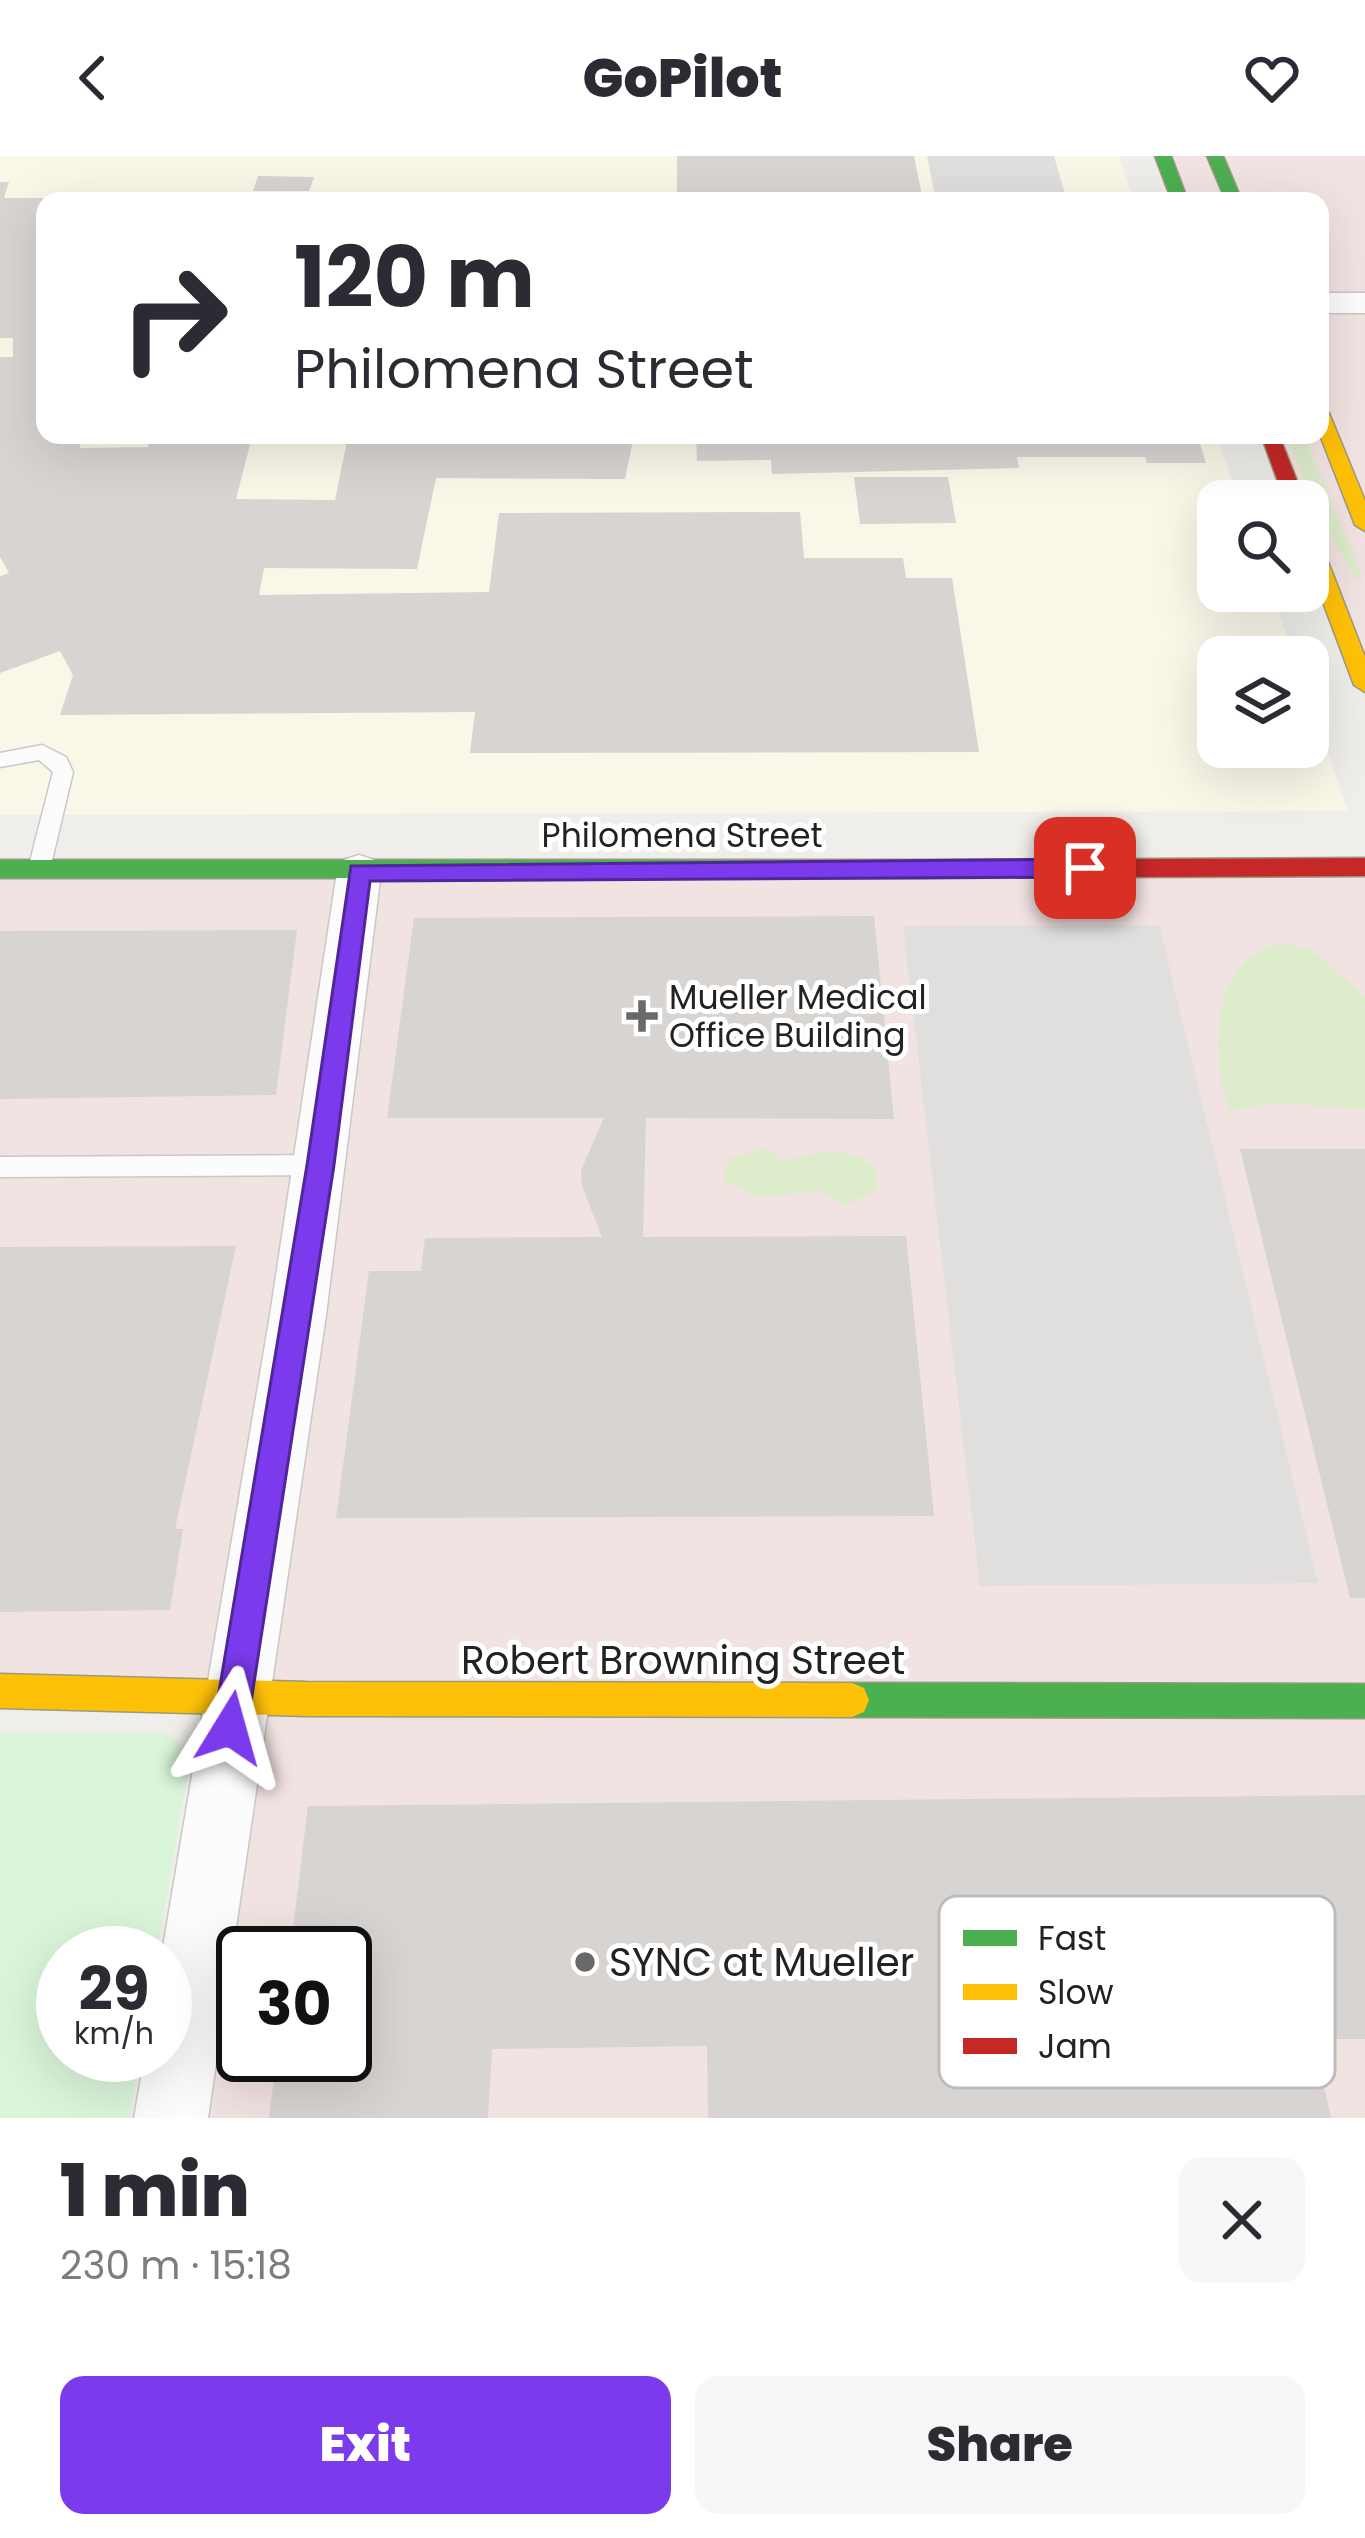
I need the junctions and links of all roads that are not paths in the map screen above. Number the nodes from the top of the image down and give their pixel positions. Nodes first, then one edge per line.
1 (1163, 156) edge
2 (1215, 156) edge
3 (1177, 192) edge
4 (1230, 192) edge
5 (1329, 303) edge
6 (1365, 303) edge
7 (1329, 435) edge
8 (1273, 444) edge
9 (1287, 480) edge
10 (1365, 525) edge
11 (1329, 591) edge
12 (1365, 685) edge
13 (0, 760) edge
14 (1365, 867) edge
15 (0, 869) edge
16 (39, 869) junction
17 (359, 872) junction
18 (320, 1165) junction
19 (0, 1168) edge
20 (0, 1691) edge
21 (235, 1695) junction
22 (1365, 1701) edge
23 (171, 2118) edge

1 - 3 street
2 - 4 street
5 - 6 street
7 - 10 street
8 - 9 street
11 - 12 street
13 - 16 lane
14 - 17 street, Philomena Street
15 - 16 street, Philomena Street
16 - 17 street, Philomena Street
17 - 18 street
18 - 19 lane
18 - 21 street
20 - 21 street, Robert Browning Street
21 - 22 street, Robert Browning Street
21 - 23 street

